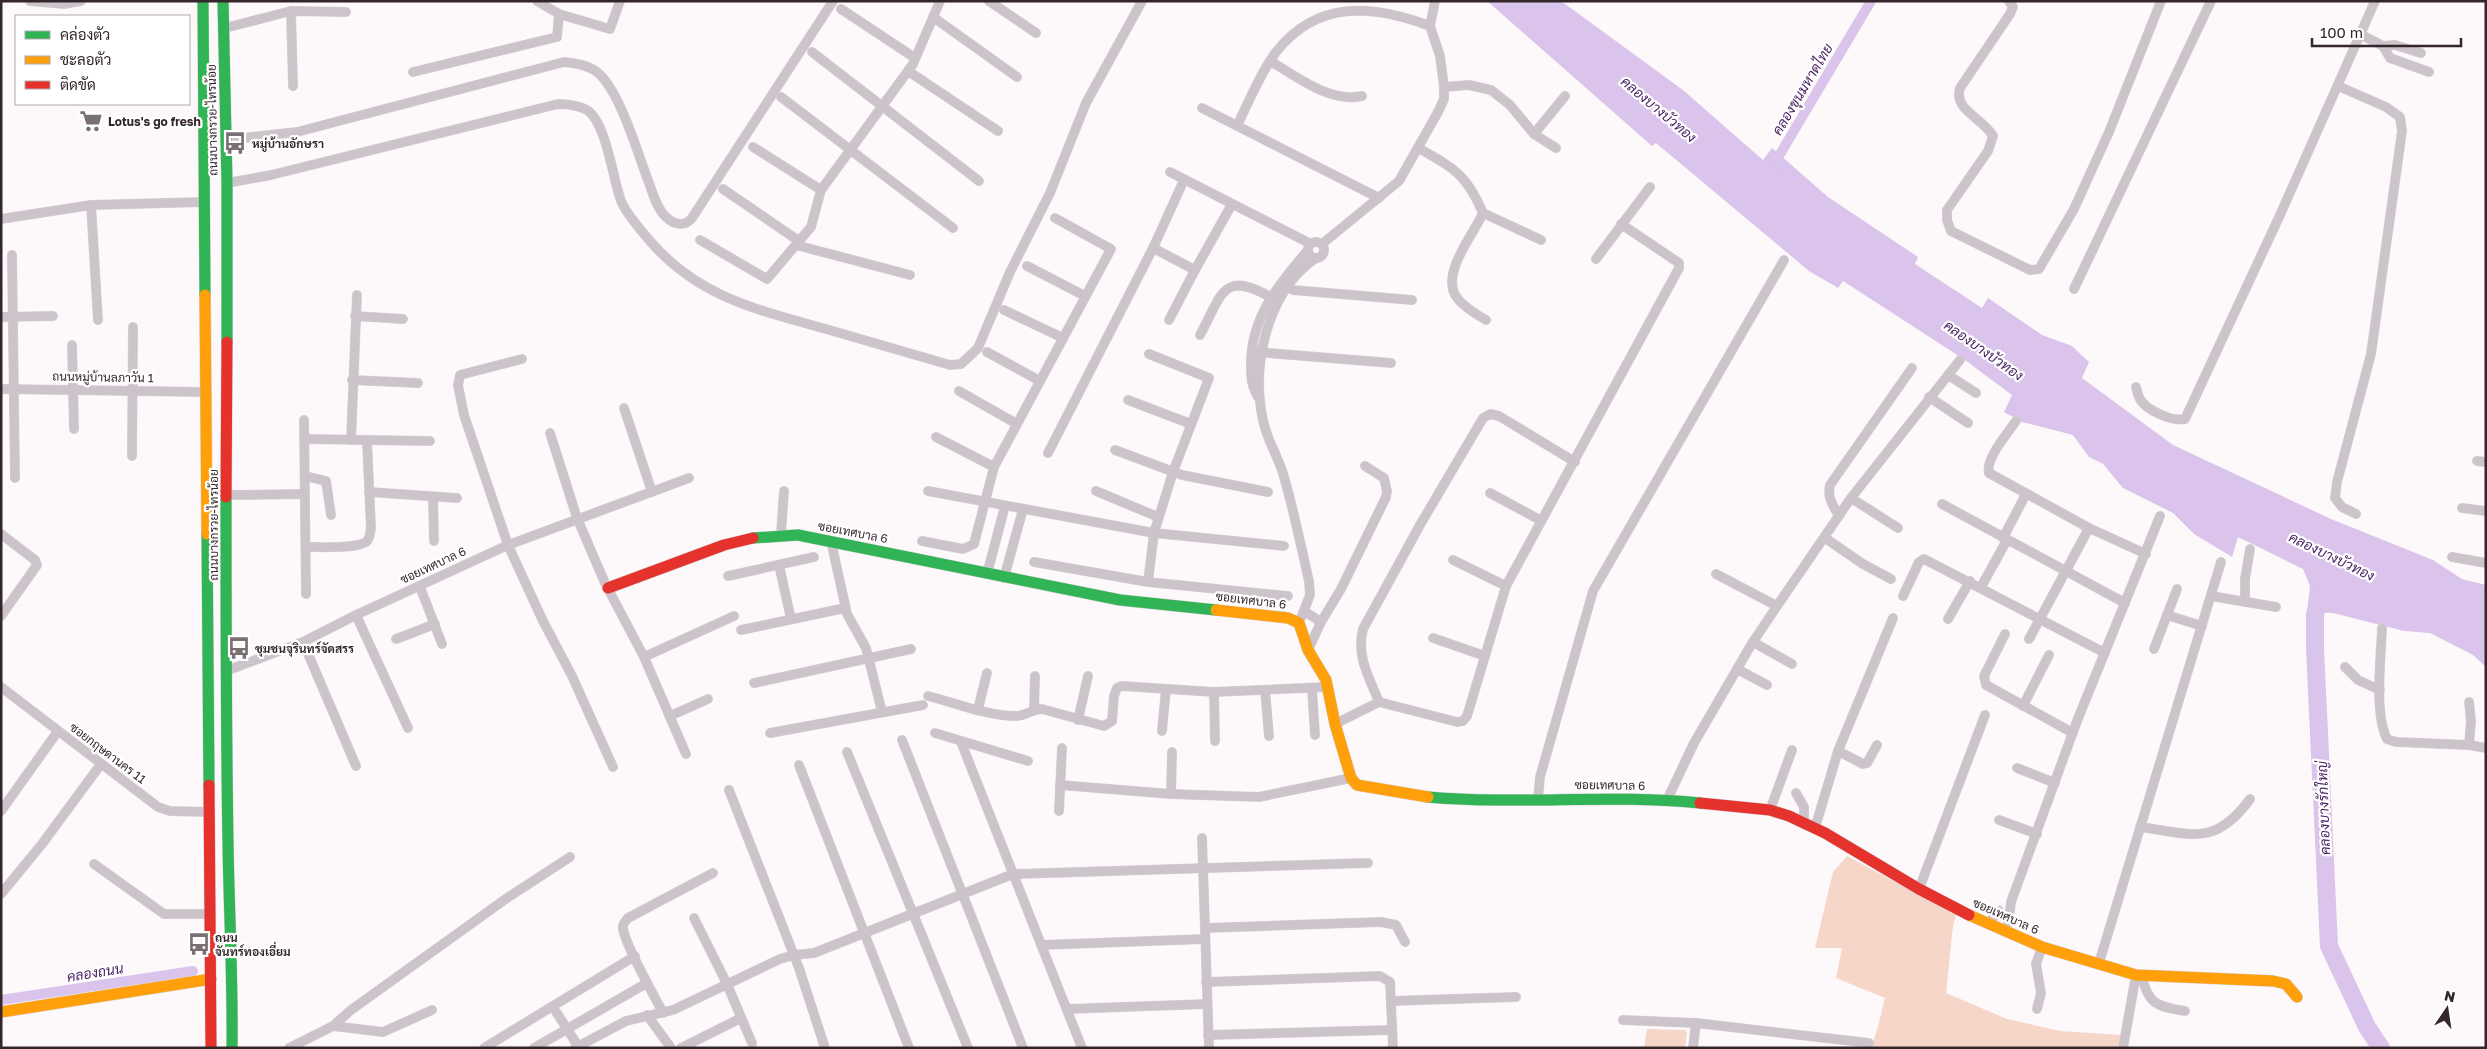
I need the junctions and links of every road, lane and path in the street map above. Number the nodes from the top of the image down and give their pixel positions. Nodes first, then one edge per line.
1 (30, 1) edge
2 (81, 1) edge
3 (203, 1) edge
4 (223, 1) edge
5 (537, 1) edge
6 (620, 1) edge
7 (833, 1) edge
8 (940, 1) edge
9 (989, 1) edge
10 (1142, 1) edge
11 (1435, 1) edge
12 (2009, 1) edge
13 (2161, 1) edge
14 (2211, 1) edge
15 (2375, 1) edge
16 (841, 9) dead end
17 (291, 11) junction
18 (346, 12) dead end
19 (559, 14) junction
20 (933, 17) junction
21 (1430, 26) junction
22 (225, 28) junction
23 (1036, 33) dead end
24 (2360, 34) junction
25 (2383, 46) junction
26 (812, 52) dead end
27 (2421, 53) dead end
28 (915, 58) junction
29 (1270, 61) junction
30 (908, 71) junction
31 (413, 72) dead end
32 (2429, 72) dead end
33 (1018, 77) dead end
34 (293, 86) dead end
35 (2338, 86) junction
36 (1444, 87) junction
37 (1362, 96) dead end
38 (1565, 96) dead end
39 (781, 97) dead end
40 (881, 107) junction
41 (1202, 108) dead end
42 (1237, 126) junction
43 (998, 131) dead end
44 (1534, 134) junction
45 (226, 140) junction
46 (753, 148) dead end
47 (1556, 148) dead end
48 (1420, 149) junction
49 (850, 151) junction
50 (1170, 172) dead end
51 (1184, 180) junction
52 (979, 181) dead end
53 (226, 183) junction
54 (1650, 187) dead end
55 (723, 189) dead end
56 (821, 190) junction
57 (1379, 198) junction
58 (203, 202) junction
59 (1232, 204) junction
60 (91, 205) junction
61 (1484, 213) junction
62 (1056, 218) dead end
63 (1, 219) edge
64 (1622, 224) junction
65 (953, 228) dead end
66 (700, 240) dead end
67 (1540, 240) dead end
68 (797, 243) junction
69 (1322, 244) junction
70 (1309, 247) junction
71 (1153, 248) junction
72 (12, 255) dead end
73 (1316, 258) junction
74 (1596, 259) dead end
75 (1784, 260) dead end
76 (1026, 266) dead end
77 (1195, 270) junction
78 (910, 275) dead end
79 (1284, 285) junction
80 (2074, 289) dead end
81 (357, 295) dead end
82 (1085, 296) junction
83 (1274, 299) junction
84 (1412, 300) dead end
85 (1004, 310) dead end
86 (53, 316) dead end
87 (355, 316) junction
88 (1, 317) edge
89 (13, 317) junction
90 (403, 318) dead end
91 (98, 320) dead end
92 (1169, 320) dead end
93 (1486, 320) dead end
94 (133, 327) dead end
95 (1200, 335) dead end
96 (1063, 338) junction
97 (72, 345) dead end
98 (987, 352) dead end
99 (1256, 352) junction
100 (1149, 354) dead end
101 (522, 359) dead end
102 (1960, 360) dead end
103 (1391, 362) dead end
104 (1912, 368) dead end
105 (1948, 375) junction
106 (352, 380) junction
107 (1040, 381) junction
108 (418, 383) dead end
109 (2136, 387) dead end
110 (1, 389) edge
111 (15, 389) junction
112 (74, 389) junction
113 (133, 389) junction
114 (959, 391) dead end
115 (205, 392) junction
116 (1976, 393) dead end
117 (1929, 397) junction
118 (1128, 400) dead end
119 (624, 408) dead end
120 (304, 420) dead end
121 (2016, 421) dead end
122 (1968, 423) dead end
123 (1017, 424) junction
124 (1191, 424) junction
125 (74, 428) dead end
126 (550, 433) dead end
127 (936, 437) dead end
128 (305, 439) junction
129 (351, 440) junction
130 (367, 440) junction
131 (430, 441) dead end
132 (1115, 450) dead end
133 (1048, 453) dead end
134 (132, 456) dead end
135 (1575, 462) junction
136 (1365, 466) dead end
137 (994, 467) junction
138 (1173, 472) junction
139 (305, 476) junction
140 (15, 478) dead end
141 (689, 478) dead end
142 (784, 490) dead end
143 (928, 491) dead end
144 (1096, 491) dead end
145 (369, 492) junction
146 (652, 492) junction
147 (1268, 492) dead end
148 (1490, 493) dead end
149 (305, 494) junction
150 (2026, 494) junction
151 (227, 495) junction
152 (433, 497) junction
153 (457, 498) dead end
154 (1851, 498) junction
155 (986, 502) junction
156 (1942, 504) dead end
157 (1005, 506) junction
158 (2462, 508) dead end
159 (1023, 509) junction
160 (2486, 512) edge
161 (331, 514) dead end
162 (2356, 514) dead end
163 (1839, 516) junction
164 (2160, 516) dead end
165 (1158, 517) junction
166 (577, 518) junction
167 (1540, 520) junction
168 (1898, 528) dead end
169 (2089, 528) junction
170 (781, 533) junction
171 (1154, 533) junction
172 (1, 534) edge
173 (1825, 538) junction
174 (2005, 539) junction
175 (434, 541) dead end
176 (831, 541) junction
177 (922, 541) dead end
178 (508, 545) junction
179 (1284, 546) dead end
180 (306, 547) junction
181 (2250, 548) dead end
182 (2146, 554) junction
183 (814, 557) dead end
184 (2452, 558) dead end
185 (1453, 560) dead end
186 (1034, 562) dead end
187 (2221, 562) dead end
188 (2486, 563) edge
189 (779, 565) junction
190 (2066, 573) junction
191 (987, 574) junction
192 (1716, 574) dead end
193 (728, 576) dead end
194 (1004, 578) junction
195 (1891, 579) dead end
196 (1970, 581) junction
197 (1148, 582) junction
198 (1506, 586) junction
199 (420, 587) junction
200 (1981, 587) junction
201 (608, 588) junction
202 (2177, 588) dead end
203 (306, 594) dead end
204 (1288, 596) dead end
205 (1903, 596) dead end
206 (2211, 596) junction
207 (2244, 602) junction
208 (2126, 603) junction
209 (1777, 606) junction
210 (845, 608) junction
211 (2276, 608) dead end
212 (1304, 611) junction
213 (356, 615) junction
214 (2167, 615) junction
215 (1, 616) edge
216 (734, 616) dead end
217 (1893, 618) dead end
218 (1948, 619) dead end
219 (2040, 619) junction
220 (791, 620) junction
221 (1321, 622) junction
222 (1299, 623) junction
223 (435, 624) junction
224 (2202, 626) junction
225 (2382, 628) dead end
226 (741, 630) dead end
227 (2005, 634) dead end
228 (396, 638) dead end
229 (1433, 638) dead end
230 (2029, 639) dead end
231 (303, 642) junction
232 (1753, 642) junction
233 (442, 644) dead end
234 (911, 648) dead end
235 (2154, 649) dead end
236 (1308, 650) junction
237 (2105, 653) junction
238 (2049, 655) dead end
239 (1485, 656) junction
240 (644, 657) junction
241 (869, 659) junction
242 (1792, 664) dead end
243 (2346, 667) dead end
244 (1737, 669) junction
245 (226, 672) junction
246 (987, 673) dead end
247 (1035, 676) dead end
248 (1088, 676) dead end
249 (754, 683) dead end
250 (1327, 686) junction
251 (1767, 686) dead end
252 (1, 687) edge
253 (1312, 688) junction
254 (1166, 689) junction
255 (1265, 690) junction
256 (2380, 690) junction
257 (1214, 692) junction
258 (928, 696) dead end
259 (708, 699) dead end
260 (1379, 702) junction
261 (2469, 702) dead end
262 (923, 705) dead end
263 (2023, 706) junction
264 (978, 709) junction
265 (1034, 709) junction
266 (882, 712) junction
267 (1985, 715) dead end
268 (670, 716) junction
269 (1078, 720) junction
270 (1334, 724) junction
271 (408, 728) dead end
272 (1162, 730) dead end
273 (58, 732) junction
274 (770, 733) dead end
275 (935, 733) dead end
276 (2073, 733) junction
277 (1315, 735) dead end
278 (1269, 736) dead end
279 (902, 740) dead end
280 (1215, 741) dead end
281 (961, 742) junction
282 (1877, 745) dead end
283 (2469, 745) junction
284 (1062, 748) dead end
285 (2486, 748) edge
286 (1792, 750) dead end
287 (1838, 751) junction
288 (847, 752) dead end
289 (1172, 752) dead end
290 (686, 754) dead end
291 (1028, 761) dead end
292 (102, 764) junction
293 (799, 765) dead end
294 (356, 766) dead end
295 (613, 767) dead end
296 (2017, 768) dead end
297 (228, 776) junction
298 (208, 777) junction
299 (1351, 778) junction
300 (2055, 782) junction
301 (1060, 785) junction
302 (729, 790) dead end
303 (1796, 793) dead end
304 (1171, 794) junction
305 (1538, 799) junction
306 (2250, 799) dead end
307 (1667, 800) junction
308 (1770, 810) junction
309 (1, 811) edge
310 (1059, 811) dead end
311 (210, 812) junction
312 (1999, 820) dead end
313 (1804, 822) junction
314 (2140, 827) junction
315 (1815, 828) junction
316 (2037, 834) junction
317 (1202, 838) dead end
318 (570, 857) dead end
319 (1368, 863) dead end
320 (94, 864) dead end
321 (1203, 868) junction
322 (713, 873) dead end
323 (1013, 874) junction
324 (1919, 890) junction
325 (1, 894) edge
326 (963, 894) junction
327 (2006, 911) junction
328 (211, 914) junction
329 (914, 914) junction
330 (694, 918) dead end
331 (1987, 924) junction
332 (1205, 928) junction
333 (2006, 931) junction
334 (865, 933) junction
335 (1205, 939) junction
336 (1404, 942) dead end
337 (1041, 944) junction
338 (2042, 946) junction
339 (794, 955) junction
340 (634, 956) junction
341 (2099, 963) junction
342 (2139, 975) junction
343 (211, 979) junction
344 (1206, 982) junction
345 (648, 983) junction
346 (727, 984) junction
347 (1516, 997) dead end
348 (2296, 997) dead end
349 (1391, 1001) junction
350 (1207, 1004) junction
351 (553, 1007) junction
352 (2038, 1008) dead end
353 (1066, 1009) junction
354 (432, 1010) dead end
355 (2185, 1011) dead end
356 (1, 1012) edge
357 (664, 1012) junction
358 (647, 1015) junction
359 (741, 1018) junction
360 (1623, 1020) dead end
361 (1696, 1023) junction
362 (333, 1026) junction
363 (568, 1029) junction
364 (1392, 1030) junction
365 (1208, 1035) junction
366 (752, 1043) dead end
367 (1869, 1043) dead end
368 (576, 1047) edge
369 (211, 1048) edge
370 (232, 1048) edge
371 (290, 1048) edge
372 (484, 1048) edge
373 (534, 1048) edge
374 (671, 1048) edge
375 (681, 1048) edge
376 (825, 1048) edge
377 (909, 1048) edge
378 (968, 1048) edge
379 (1023, 1048) edge
380 (1082, 1048) edge
381 (1209, 1048) edge
382 (1393, 1048) edge
383 (1692, 1048) edge
384 (2123, 1048) edge

1 - 2 street
3 - 58 main road, ถนนบางกรวย-ไทรน้อย
4 - 22 main road, ถนนบางกรวย-ไทรน้อย
5 - 19 street
6 - 19 street
7 - 45 street
8 - 20 street
9 - 23 street
10 - 53 street
11 - 21 street
12 - 13 street
14 - 80 street
15 - 24 street
16 - 28 street
17 - 18 street
17 - 22 street
17 - 34 street
19 - 31 street
20 - 28 street
20 - 33 street
21 - 29 street
21 - 36 street
22 - 45 main road, ถนนบางกรวย-ไทรน้อย
24 - 25 street
24 - 35 street
25 - 27 street
25 - 32 street
26 - 40 street
28 - 30 street
29 - 37 street
29 - 42 street
30 - 40 street
30 - 43 street
35 - 109 street
35 - 162 street
36 - 44 street
36 - 48 street
38 - 44 street
39 - 49 street
40 - 49 street
40 - 52 street
41 - 42 street
42 - 57 street
44 - 47 street
45 - 53 main road, ถนนบางกรวย-ไทรน้อย
46 - 56 street
48 - 57 street
48 - 61 street
49 - 56 street
49 - 65 street
50 - 51 street
51 - 59 street
51 - 71 street
53 - 151 main road, ถนนบางกรวย-ไทรน้อย
54 - 64 street
55 - 68 street
56 - 68 street
57 - 69 street
58 - 60 street
58 - 115 main road, ถนนบางกรวย-ไทรน้อย
59 - 70 street
59 - 77 street
60 - 63 street
60 - 91 street
61 - 67 street
61 - 93 street
62 - 82 street
64 - 74 street
64 - 135 street
66 - 68 street
68 - 78 street
69 - 70 street
69 - 73 street
70 - 73 street
70 - 79 street
71 - 77 street
71 - 133 street
72 - 89 street
73 - 79 street
75 - 305 street
76 - 82 street
77 - 92 street
79 - 83 street
79 - 84 street
81 - 87 street
82 - 96 street
83 - 95 street
83 - 99 street
85 - 96 street
86 - 89 street
87 - 90 street
87 - 106 street
88 - 89 street
89 - 111 street
94 - 113 street
96 - 107 street
97 - 112 street
98 - 107 street
99 - 103 street
99 - 212 street
100 - 124 street
101 - 178 street
102 - 105 street
104 - 163 street
105 - 116 street
105 - 117 street
106 - 108 street
106 - 129 street
107 - 123 street
110 - 111 street, ถนนหมู่บ้านลภาวัน 1
111 - 112 street, ถนนหมู่บ้านลภาวัน 1
111 - 140 street
112 - 113 street, ถนนหมู่บ้านลภาวัน 1
112 - 125 street
113 - 115 street, ถนนหมู่บ้านลภาวัน 1
113 - 134 street
114 - 123 street
115 - 298 main road, ถนนบางกรวย-ไทรน้อย
117 - 122 street
117 - 154 street
118 - 124 street
119 - 146 street
120 - 128 street
121 - 150 street
123 - 137 street
124 - 138 street
126 - 166 street
127 - 137 street
128 - 129 street
128 - 139 street
129 - 130 street
130 - 131 street
130 - 145 street
132 - 138 street
135 - 167 street
135 - 260 street
136 - 221 street
137 - 155 street
138 - 147 street
138 - 165 street
139 - 149 street
139 - 161 street
141 - 146 street, ซอยเทศบาล 6
142 - 170 street
143 - 155 street
144 - 165 street
145 - 152 street
145 - 180 street
146 - 166 street, ซอยเทศบาล 6
148 - 167 street
149 - 151 street
149 - 180 street
150 - 169 street
150 - 174 street
151 - 245 main road, ถนนบางกรวย-ไทรน้อย
152 - 153 street
152 - 175 street
154 - 163 street
154 - 168 street
155 - 157 street
155 - 177 street
156 - 174 street
157 - 159 street
157 - 191 street
158 - 160 street
159 - 171 street
159 - 194 street
163 - 173 street
164 - 182 street
165 - 171 street
166 - 178 street, ซอยเทศบาล 6
166 - 201 street
167 - 198 street
169 - 182 street
169 - 190 street
170 - 176 main road, ซอยเทศบาล 6
170 - 201 main road, ซอยเทศบาล 6
171 - 179 street
171 - 197 street
172 - 215 street
173 - 195 street
173 - 209 street
174 - 190 street
174 - 200 street
176 - 191 main road, ซอยเทศบาล 6
176 - 210 street
178 - 199 street, ซอยเทศบาล 6
178 - 295 street
180 - 203 street
181 - 207 street
182 - 208 street
183 - 189 street
184 - 188 street
185 - 198 street
186 - 197 street
187 - 206 street
189 - 193 street
189 - 220 street
190 - 208 street
190 - 219 street
191 - 194 main road, ซอยเทศบาล 6
192 - 209 street
194 - 222 main road, ซอยเทศบาล 6
196 - 200 street
196 - 205 street
196 - 218 street
197 - 204 street
198 - 239 street
199 - 213 street, ซอยเทศบาล 6
199 - 223 street
200 - 219 street
201 - 240 street
202 - 214 street
206 - 207 street
206 - 224 street
207 - 211 street
208 - 237 street
209 - 232 street
210 - 220 street
210 - 241 street
212 - 221 street
212 - 222 street
213 - 231 street, ซอยเทศบาล 6
213 - 271 street
214 - 224 street
214 - 235 street
216 - 240 street
217 - 287 street
219 - 230 street
219 - 237 street
220 - 226 street
221 - 236 street
222 - 236 main road, ซอยเทศบาล 6
223 - 228 street
223 - 233 street
224 - 314 street
225 - 256 street
227 - 263 street
229 - 239 street
231 - 245 street, ซอยเทศบาล 6
231 - 294 street
232 - 242 street
232 - 244 street
234 - 241 street
236 - 250 main road, ซอยเทศบาล 6
237 - 276 street
238 - 263 street
239 - 260 street
240 - 268 street
241 - 249 street
241 - 266 street
243 - 256 street
244 - 251 street
244 - 307 street
245 - 297 main road, ถนนบางกรวย-ไทรน้อย
246 - 264 street
247 - 265 street
248 - 269 street
250 - 253 street
250 - 270 main road, ซอยเทศบาล 6
252 - 273 street, ซอยกฤษดานคร 11
253 - 255 street
253 - 277 street
254 - 257 street
254 - 269 street
254 - 272 street
255 - 257 street
255 - 278 street
256 - 283 street
257 - 280 street
258 - 264 street
259 - 268 street
260 - 270 street
261 - 283 street
262 - 266 street
263 - 276 street
264 - 265 street
265 - 269 street
266 - 274 street
267 - 324 street
268 - 290 street
270 - 299 main road, ซอยเทศบาล 6
273 - 292 street, ซอยกฤษดานคร 11
273 - 309 street
275 - 281 street
276 - 300 street
279 - 326 street
281 - 291 street
281 - 323 street
282 - 287 street
283 - 285 street
284 - 301 street
286 - 308 street
287 - 315 street
288 - 329 street
289 - 304 street
292 - 311 street, ซอยกฤษดานคร 11
292 - 325 street
293 - 334 street
296 - 300 street
297 - 298 main road
297 - 370 main road, ถนนบางกรวย-ไทรน้อย
298 - 311 main road, ถนนบางกรวย-ไทรน้อย
299 - 304 street
299 - 305 main road, ซอยเทศบาล 6
300 - 316 street
301 - 304 street
301 - 310 street
302 - 339 street
303 - 313 street
305 - 307 main road, ซอยเทศบาล 6
306 - 314 street
307 - 308 main road, ซอยเทศบาล 6
308 - 313 main road, ซอยเทศบาล 6
311 - 328 main road, ถนนบางกรวย-ไทรน้อย
312 - 316 street
313 - 315 main road, ซอยเทศบาล 6
314 - 341 street
315 - 324 main road, ซอยเทศบาล 6
316 - 327 street
317 - 321 street
318 - 362 street
319 - 321 street
320 - 328 street
321 - 323 street
321 - 332 street
322 - 340 street
323 - 326 street
323 - 337 street
324 - 331 main road, ซอยเทศบาล 6
326 - 329 street
326 - 379 street
327 - 331 street
327 - 333 street
328 - 343 main road, ถนนบางกรวย-ไทรน้อย
329 - 334 street
329 - 378 street
330 - 346 street
331 - 333 main road, ซอยเทศบาล 6
332 - 335 street
332 - 336 street
333 - 338 main road, ซอยเทศบาล 6
334 - 339 street
334 - 377 street
335 - 337 street
335 - 344 street
337 - 353 street
338 - 341 main road, ซอยเทศบาล 6
338 - 352 street
339 - 346 street
339 - 376 street
340 - 345 street
340 - 351 street
341 - 342 main road, ซอยเทศบาล 6
342 - 348 main road, ซอยเทศบาล 6
342 - 355 street
342 - 384 street
343 - 356 main road
343 - 369 main road, ถนนบางกรวย-ไทรน้อย
344 - 349 street
344 - 350 street
345 - 357 street
345 - 363 street
346 - 357 street
346 - 359 street
347 - 349 street
349 - 364 street
350 - 353 street
350 - 365 street
351 - 363 street
351 - 372 street
353 - 380 street
354 - 362 street
357 - 358 street
358 - 368 street
358 - 374 street
359 - 366 street
359 - 375 street
360 - 361 street
361 - 367 street
361 - 383 street
362 - 371 street
363 - 368 street
363 - 373 street
364 - 365 street
364 - 382 street
365 - 381 street

